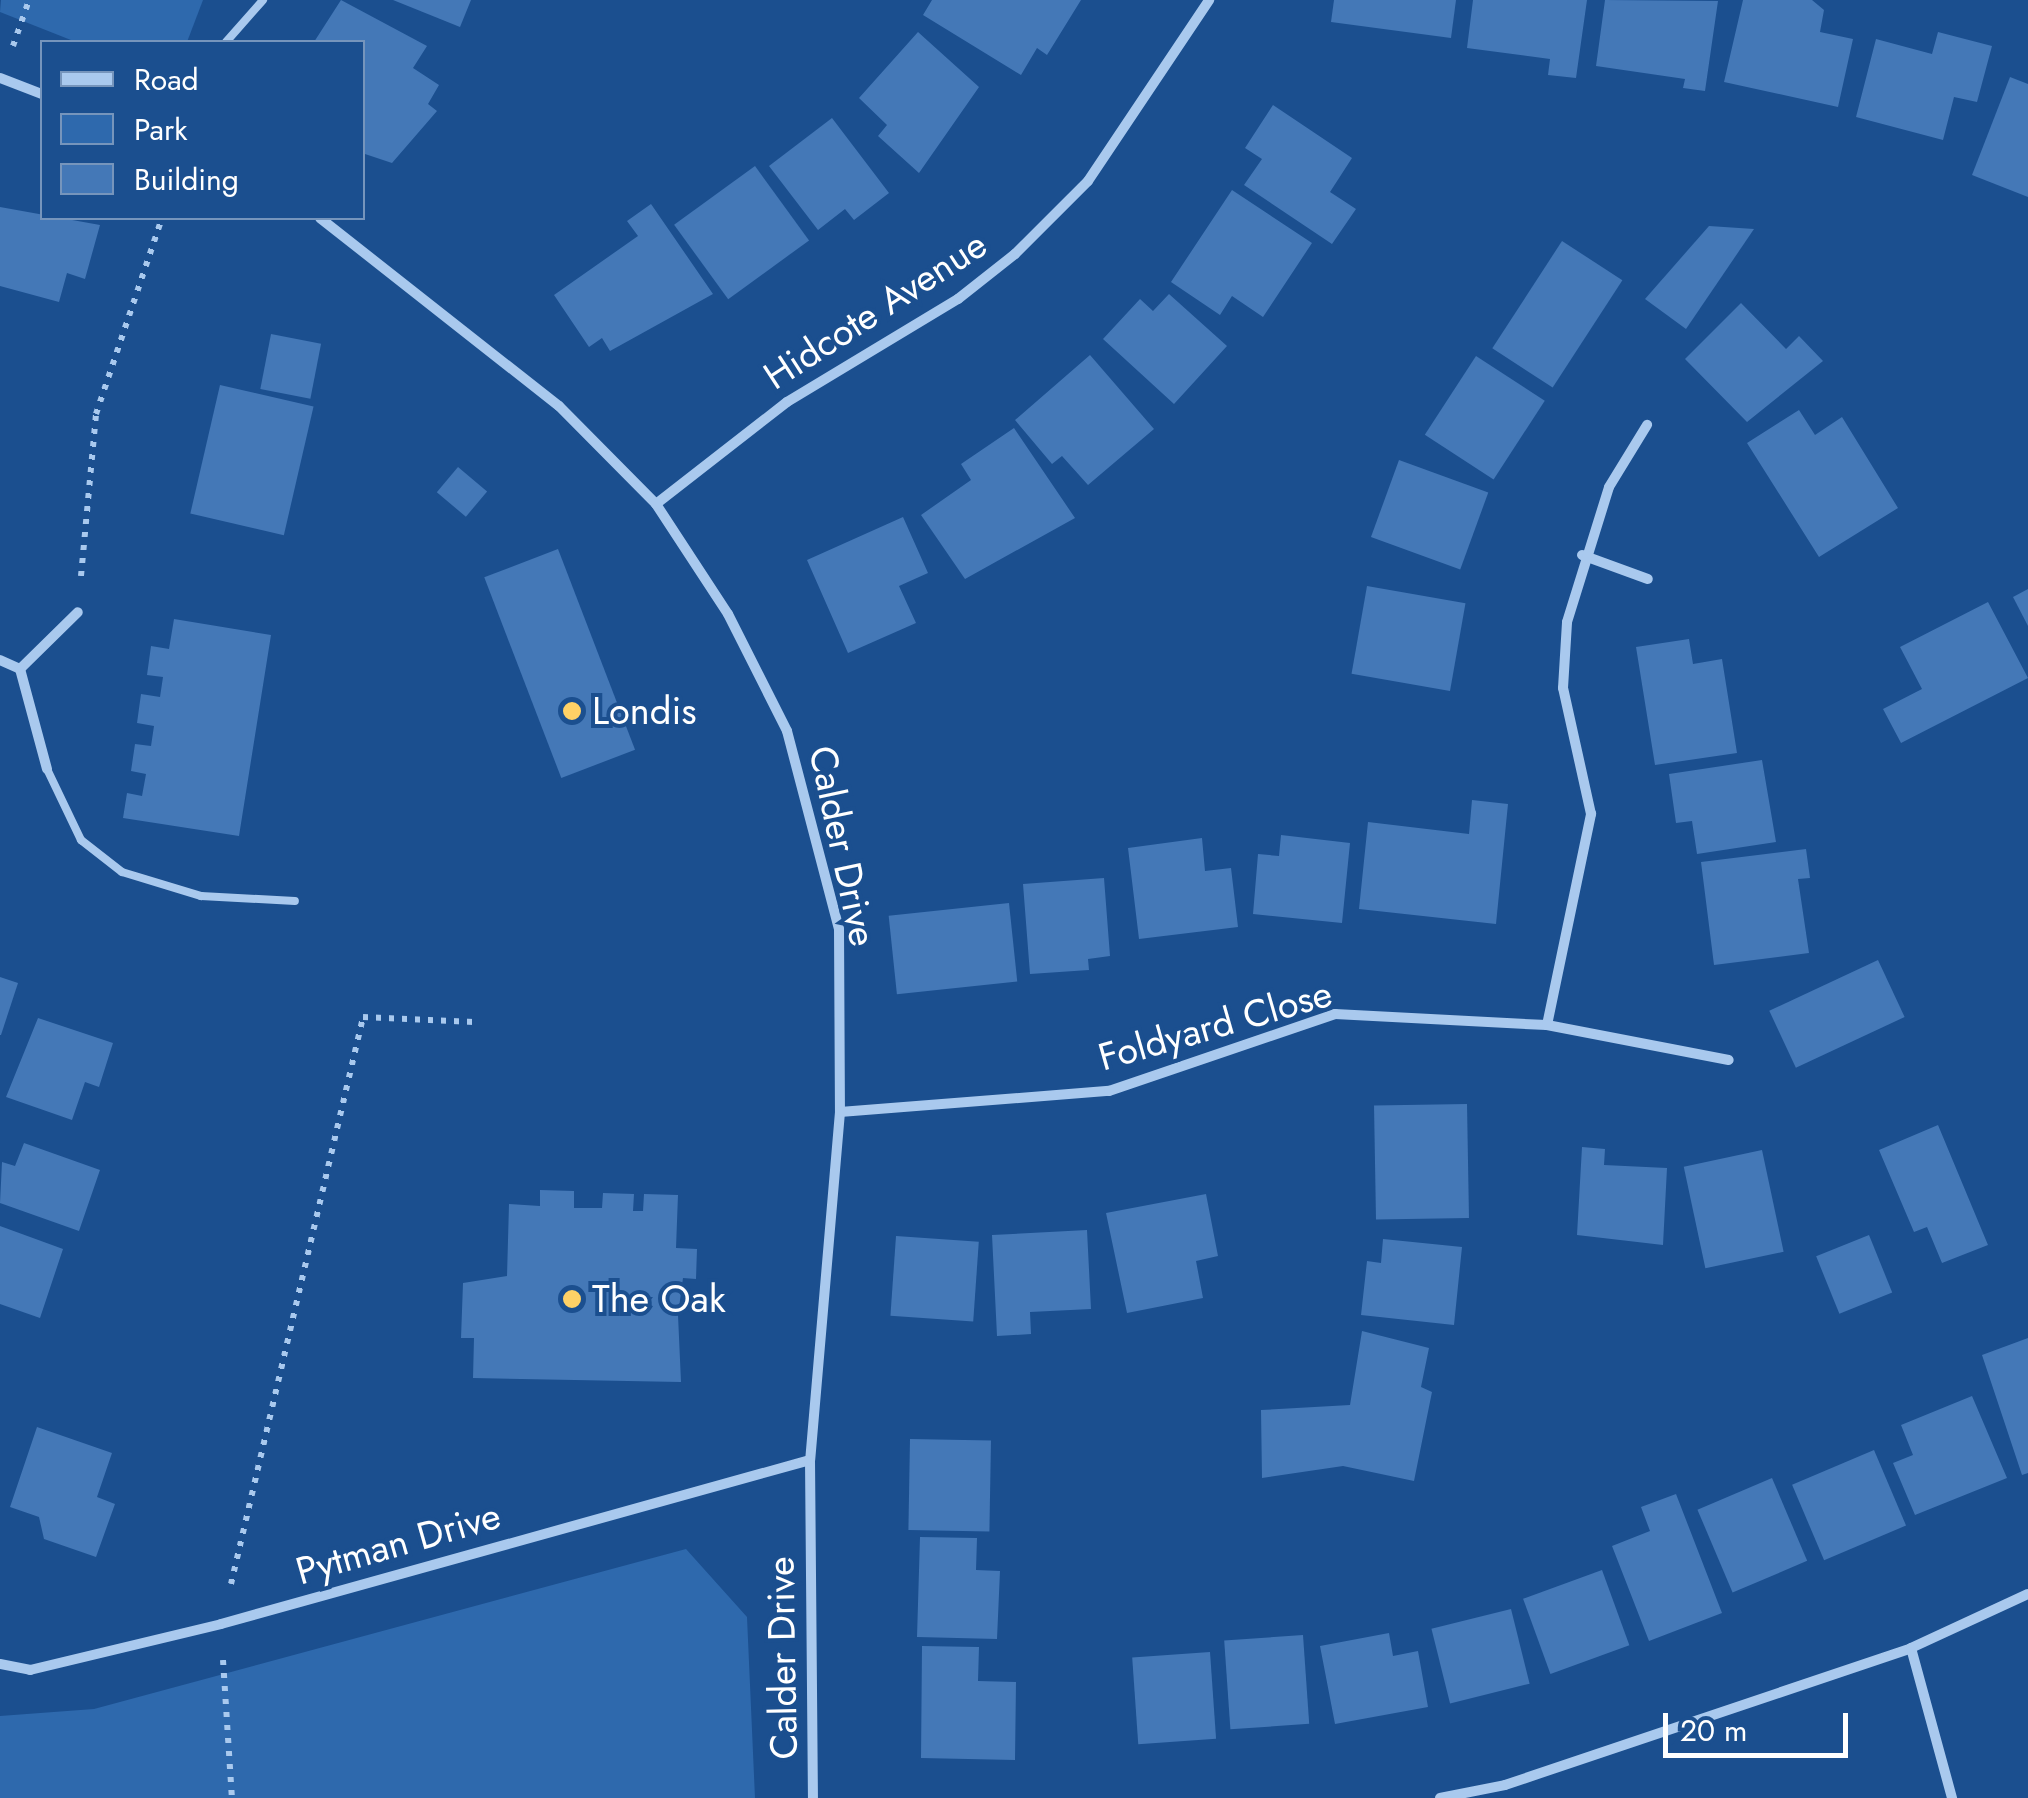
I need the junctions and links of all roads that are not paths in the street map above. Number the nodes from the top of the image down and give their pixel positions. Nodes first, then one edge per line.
1 (263, 0) edge
2 (1209, 0) edge
3 (228, 40) edge
4 (0, 78) edge
5 (40, 93) edge
6 (323, 220) edge
7 (1647, 425) dead end
8 (656, 504) junction
9 (1582, 555) junction
10 (1648, 579) dead end
11 (78, 612) road end
12 (0, 660) edge
13 (20, 669) junction
14 (47, 769) joint
15 (296, 901) dead end
16 (1547, 1025) junction
17 (1729, 1060) dead end
18 (840, 1112) junction
19 (810, 1460) junction
20 (2028, 1594) edge
21 (1911, 1648) junction
22 (0, 1664) edge
23 (1505, 1785) junction
24 (813, 1798) edge
25 (1440, 1798) edge
26 (1507, 1798) edge
27 (1952, 1798) edge

1 - 3 lane
2 - 8 street, Hidcote Avenue
4 - 5 street
6 - 8 street, Calder Drive
7 - 9 street
8 - 18 street, Calder Drive
9 - 10 street
9 - 16 street
11 - 13 street
12 - 13 street
13 - 14 street
14 - 15 lane
16 - 17 street, Foldyard Close
16 - 18 street, Foldyard Close
18 - 19 street, Calder Drive
19 - 22 street, Pytman Drive
19 - 24 street, Calder Drive
20 - 21 street
21 - 23 street
21 - 27 street
23 - 25 street
23 - 26 street

